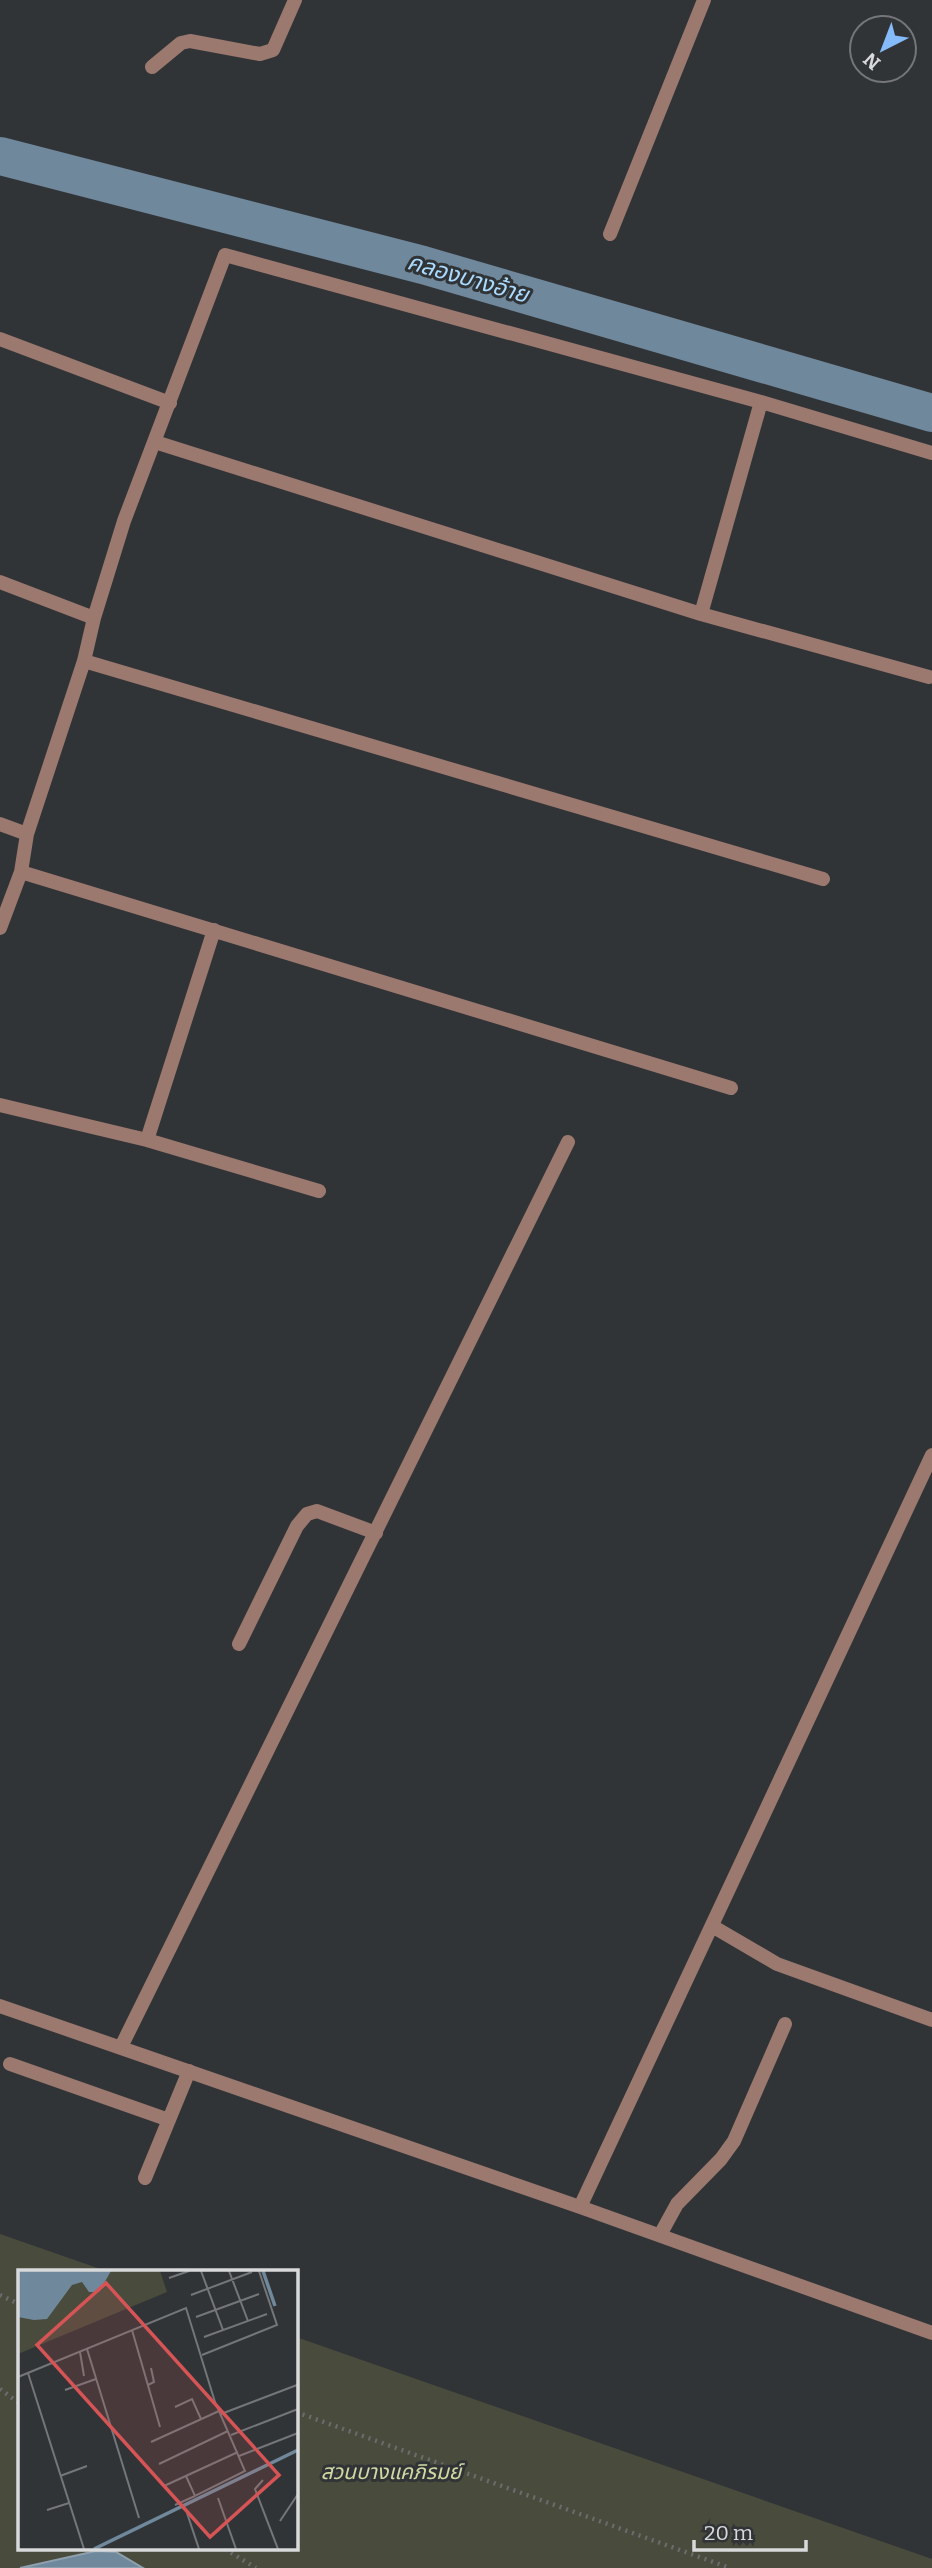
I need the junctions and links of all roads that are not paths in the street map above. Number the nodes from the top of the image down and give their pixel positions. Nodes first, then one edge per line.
1 (295, 0) edge
2 (704, 0) edge
3 (152, 67) dead end
4 (610, 234) dead end
5 (0, 339) edge
6 (761, 402) junction
7 (170, 403) junction
8 (155, 442) junction
9 (932, 453) edge
10 (0, 582) edge
11 (701, 614) junction
12 (94, 618) junction
13 (84, 661) junction
14 (929, 677) dead end
15 (0, 824) edge
16 (27, 834) junction
17 (21, 872) junction
18 (823, 879) dead end
19 (0, 928) edge
20 (214, 930) junction
21 (731, 1088) dead end
22 (0, 1105) edge
23 (147, 1140) junction
24 (568, 1142) dead end
25 (319, 1191) dead end
26 (932, 1455) edge
27 (376, 1533) junction
28 (239, 1644) dead end
29 (712, 1926) junction
30 (0, 2007) edge
31 (932, 2020) edge
32 (785, 2024) dead end
33 (121, 2047) junction
34 (10, 2064) dead end
35 (189, 2071) junction
36 (169, 2120) junction
37 (145, 2178) dead end
38 (580, 2207) junction
39 (660, 2235) junction
40 (932, 2333) edge

1 - 3 street
2 - 4 street
5 - 7 street
6 - 7 street
6 - 9 street
6 - 11 street
7 - 8 street
8 - 11 street
8 - 12 street
10 - 12 street
11 - 14 street
12 - 13 street
13 - 16 street
13 - 18 street
15 - 16 street
16 - 17 street
17 - 19 street
17 - 20 street
20 - 21 street
20 - 23 street
22 - 23 street
23 - 25 street
24 - 27 street
26 - 29 street
27 - 28 street
27 - 33 street
29 - 31 street
29 - 38 street
30 - 33 street
32 - 39 street
33 - 35 street
34 - 36 street
35 - 36 street
35 - 38 street
36 - 37 street
38 - 39 street
39 - 40 street

